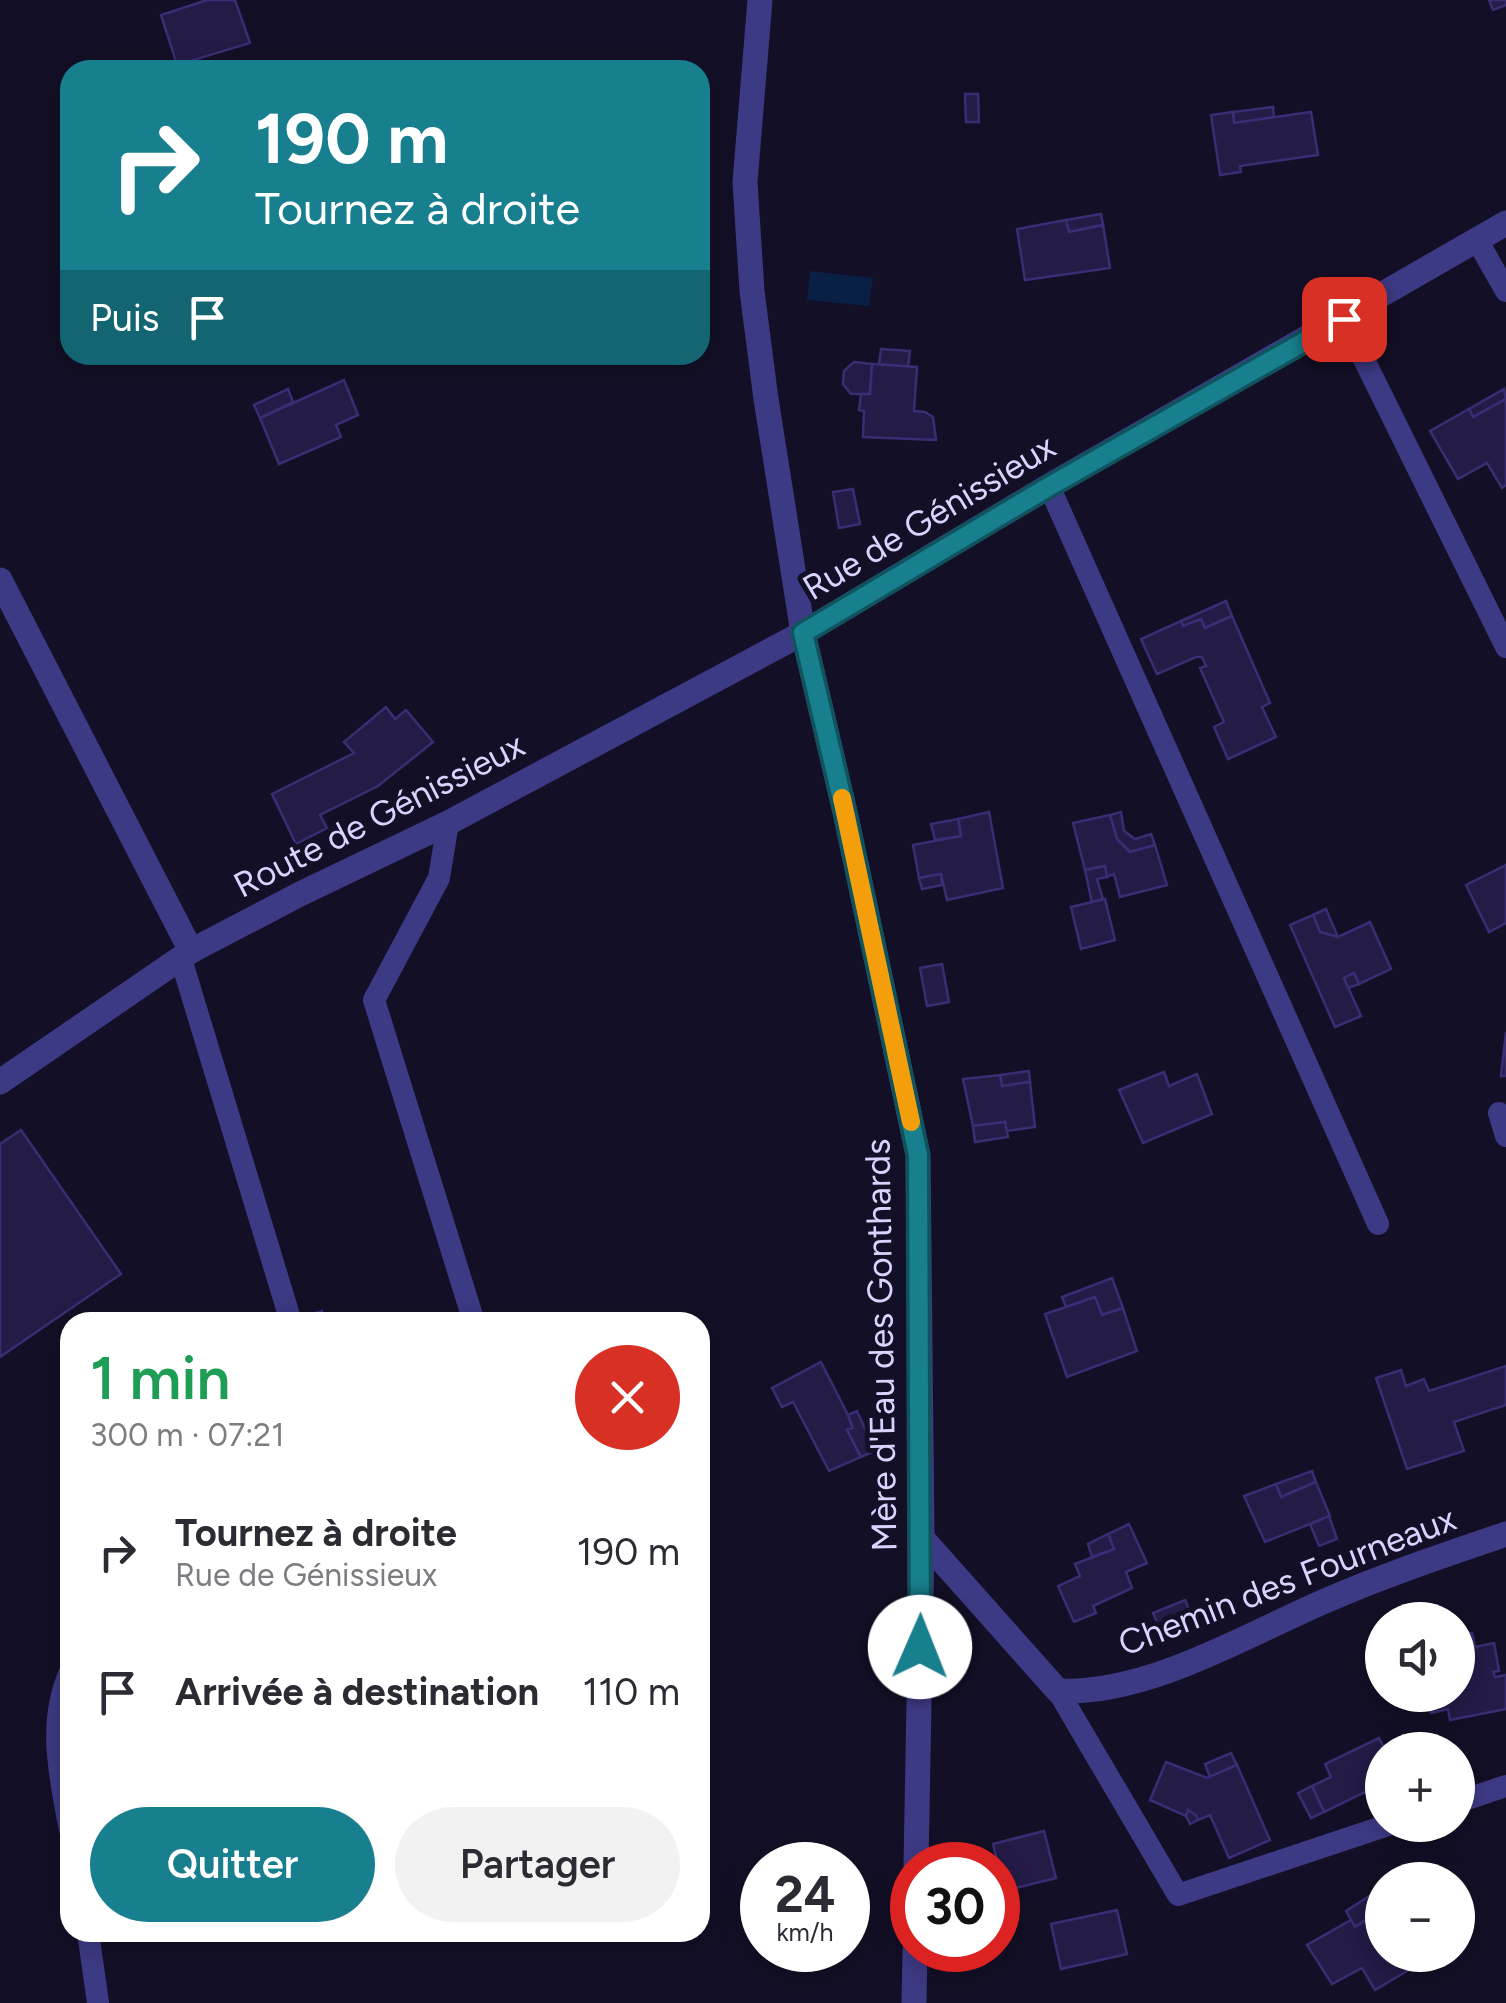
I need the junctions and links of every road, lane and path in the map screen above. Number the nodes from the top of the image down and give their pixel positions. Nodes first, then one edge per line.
1 (760, 0) edge
2 (1506, 223) edge
3 (1477, 240) junction
4 (1506, 292) edge
5 (1344, 319) junction
6 (1050, 486) junction
7 (0, 580) edge
8 (803, 633) junction
9 (1506, 647) edge
10 (448, 822) junction
11 (186, 955) junction
12 (0, 1082) edge
13 (1378, 1224) dead end
14 (287, 1312) edge
15 (471, 1312) edge
16 (1506, 1534) edge
17 (922, 1538) junction
18 (1058, 1691) junction
19 (60, 1698) edge
20 (60, 1779) edge
21 (1506, 1786) edge
22 (1475, 1796) edge
23 (1365, 1833) edge
24 (916, 1842) edge
25 (89, 1942) edge
26 (915, 1972) edge
27 (98, 2003) edge
28 (914, 2003) edge

1 - 8 street, Mère d'Eau des Gonthards
2 - 3 street, Rue de Génissieux
3 - 4 lane
3 - 5 street, Rue de Génissieux
5 - 6 street, Rue de Génissieux
5 - 9 lane
6 - 8 street, Rue de Génissieux
6 - 13 lane
7 - 11 street
8 - 10 street, Route de Génissieux
8 - 17 street, Mère d'Eau des Gonthards
10 - 11 street, Route de Génissieux
10 - 15 lane
11 - 12 street, Route de Génissieux
11 - 14 lane
16 - 18 street, Chemin des Fourneaux
17 - 18 street
17 - 24 street, Mère d'Eau des Gonthards
18 - 23 lane
19 - 20 lane
21 - 22 lane
25 - 27 lane
26 - 28 street

